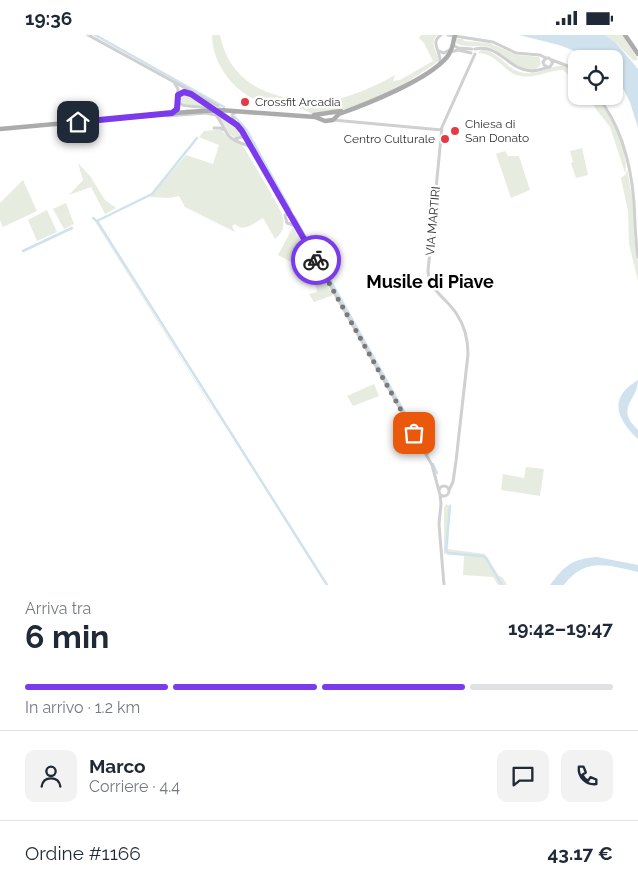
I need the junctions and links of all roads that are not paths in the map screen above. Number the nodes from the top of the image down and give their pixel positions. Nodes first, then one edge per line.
1 (88, 35) edge
2 (441, 35) edge
3 (448, 35) edge
4 (625, 35) edge
5 (452, 44) edge
6 (437, 50) junction
7 (473, 52) junction
8 (638, 53) edge
9 (544, 61) junction
10 (440, 64) junction
11 (551, 64) junction
12 (568, 66) edge
13 (537, 71) junction
14 (172, 82) junction
15 (189, 92) junction
16 (178, 95) junction
17 (177, 101) junction
18 (603, 105) edge
19 (219, 108) junction
20 (246, 111) junction
21 (172, 113) junction
22 (156, 115) junction
23 (322, 116) junction
24 (218, 117) junction
25 (336, 117) junction
26 (237, 125) junction
27 (0, 129) edge
28 (442, 130) junction
29 (226, 131) junction
30 (242, 131) junction
31 (234, 139) junction
32 (256, 153) junction
33 (287, 214) junction
34 (293, 223) junction
35 (638, 257) edge
36 (453, 480) junction
37 (437, 481) junction
38 (445, 486) junction
39 (449, 490) junction
40 (440, 492) junction
41 (447, 495) junction
42 (441, 504) junction
43 (444, 585) edge

1 - 14 street
2 - 6 street
3 - 9 street
4 - 8 main road
5 - 6 street
5 - 7 street
5 - 7 street
5 - 10 main road
6 - 10 street
7 - 13 street
7 - 28 street, VIA MARTIRI
9 - 11 street
9 - 11 street
9 - 13 street
10 - 25 main road
11 - 12 street
11 - 13 street
14 - 15 street
14 - 16 street
15 - 16 street
15 - 19 street
15 - 26 street
16 - 17 street
17 - 21 street
17 - 24 street
18 - 35 street
19 - 20 main road
19 - 21 main road, bridge
20 - 23 main road
20 - 26 street
21 - 22 main road
22 - 24 street
22 - 27 main road
23 - 25 main road
23 - 25 main road
24 - 29 street
24 - 29 street
25 - 28 street
26 - 30 street
28 - 36 street, VIA MARTIRI
29 - 31 street
30 - 31 street
30 - 32 street
31 - 32 street
32 - 33 street
33 - 34 street
33 - 34 street
34 - 37 street
36 - 38 street
36 - 39 street, VIA MARTIRI
37 - 38 street
37 - 40 street
38 - 39 street
38 - 40 street
39 - 41 street, VIA MARTIRI
40 - 41 street
40 - 42 street
41 - 42 street, VIA MARTIRI
42 - 43 street

